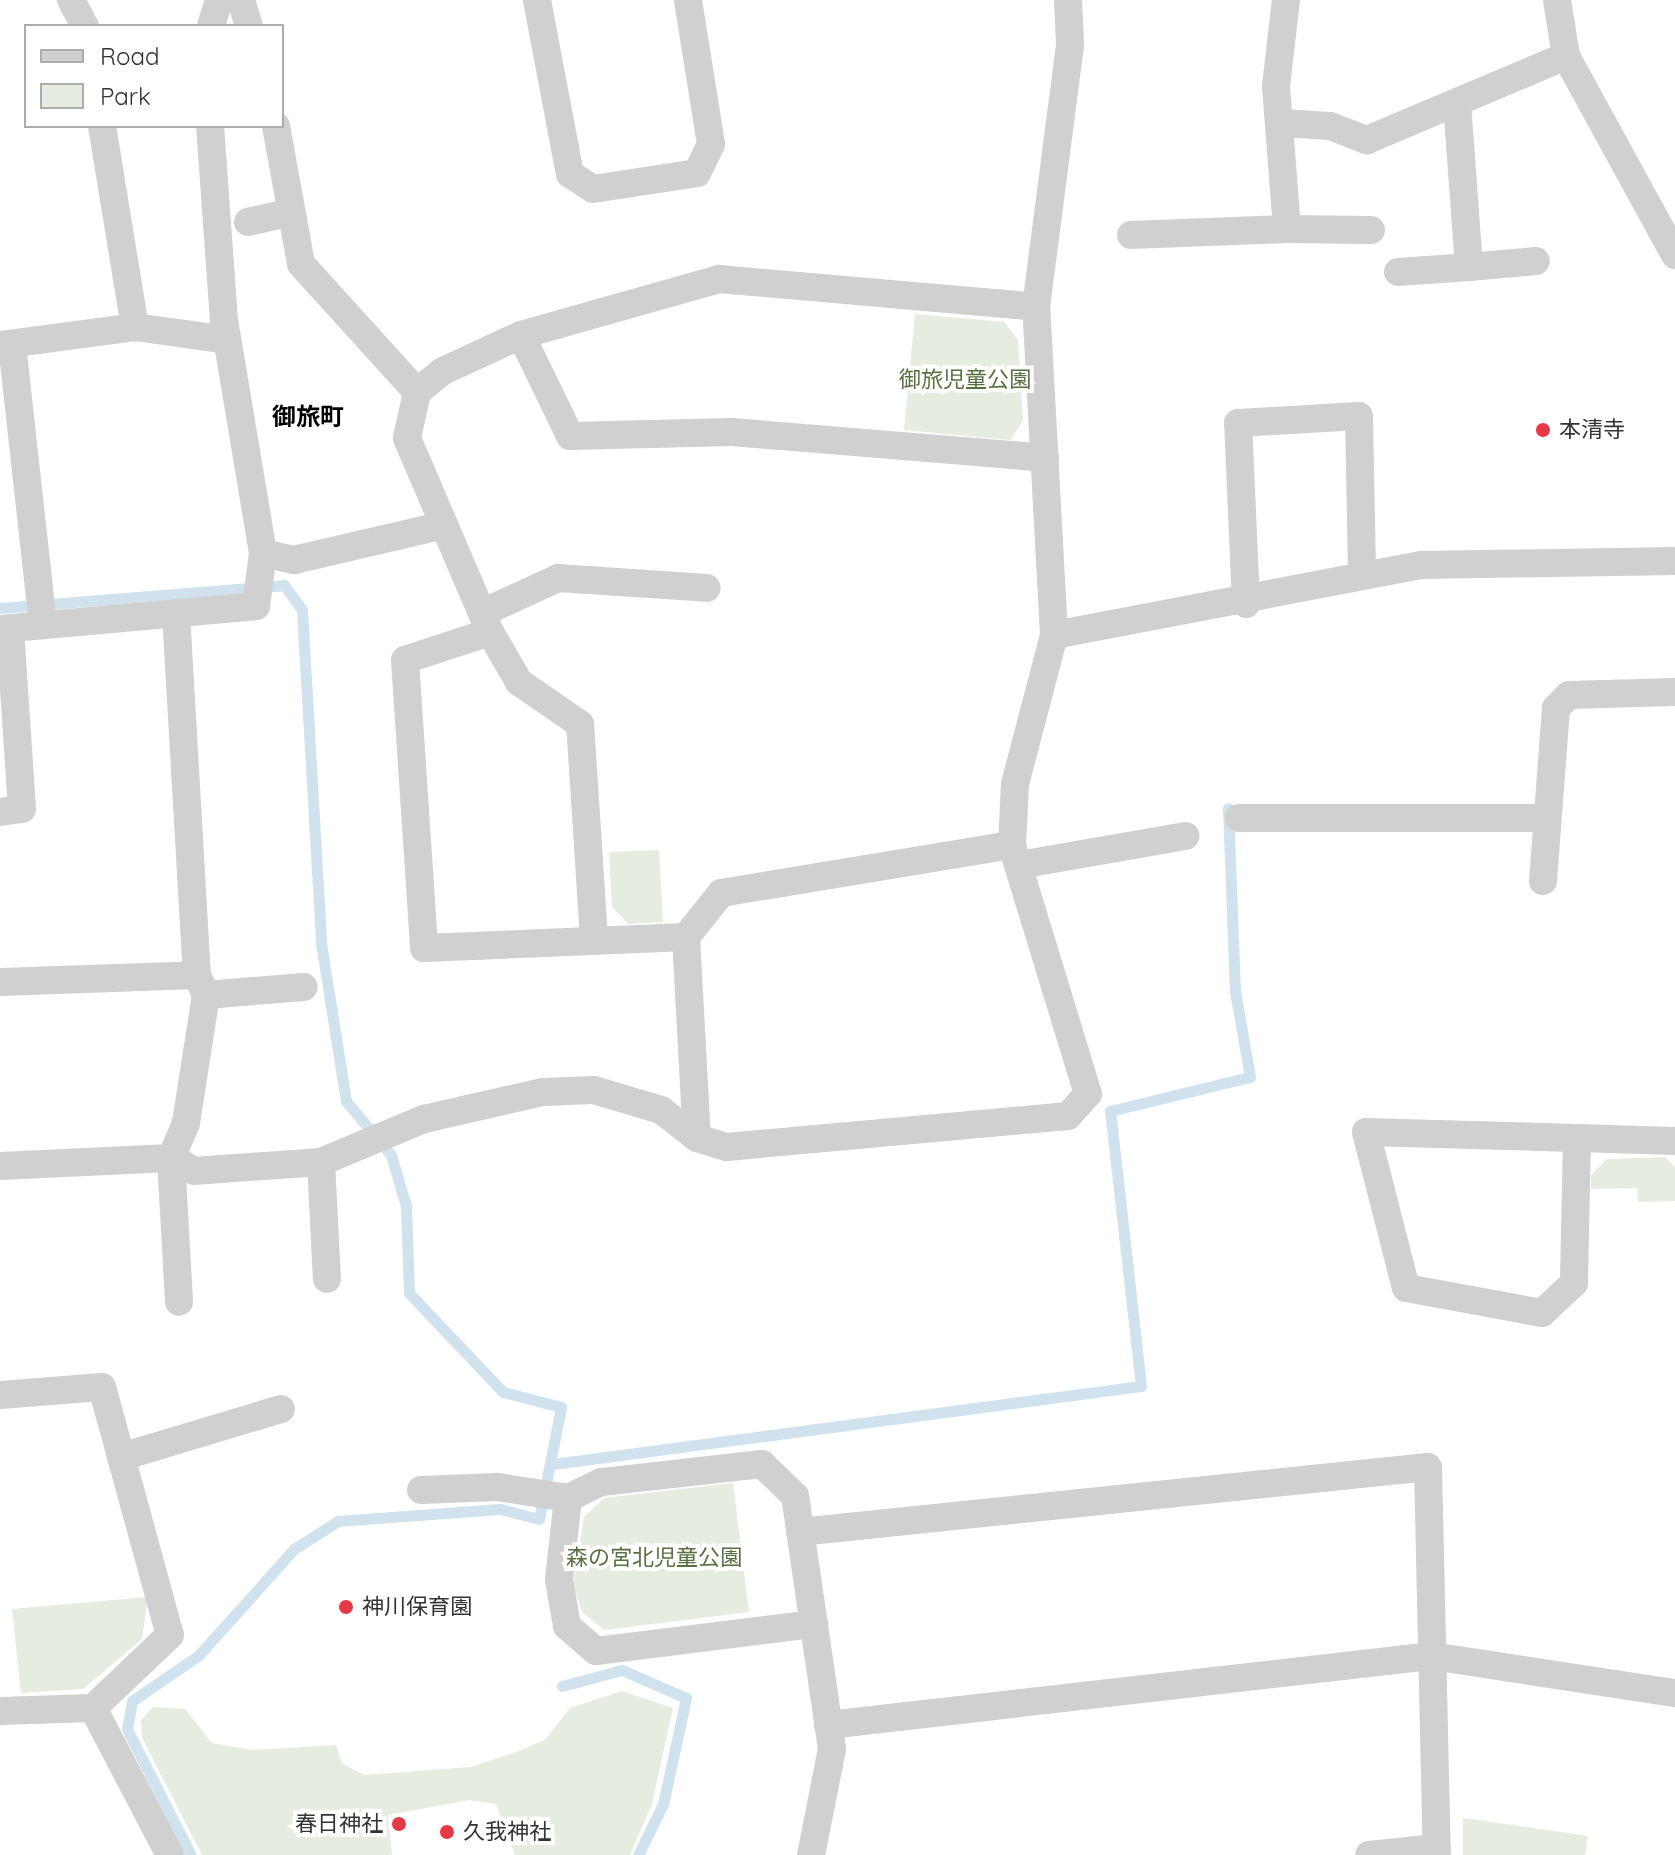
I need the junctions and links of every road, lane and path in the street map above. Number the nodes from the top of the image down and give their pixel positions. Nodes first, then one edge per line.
1 (71, 0) edge
2 (219, 0) edge
3 (241, 0) edge
4 (537, 0) edge
5 (688, 0) edge
6 (1068, 0) edge
7 (1286, 0) edge
8 (1557, 0) edge
9 (84, 24) edge
10 (212, 24) edge
11 (248, 24) edge
12 (1566, 56) junction
13 (1457, 103) junction
14 (1282, 123) junction
15 (102, 128) edge
16 (210, 128) edge
17 (276, 128) edge
18 (288, 213) junction
19 (248, 222) dead end
20 (1287, 229) junction
21 (1371, 230) dead end
22 (1131, 235) dead end
23 (1675, 255) edge
24 (1536, 261) dead end
25 (1469, 267) junction
26 (1398, 272) dead end
27 (1036, 307) junction
28 (135, 327) junction
29 (521, 335) junction
30 (227, 340) junction
31 (6, 344) edge
32 (417, 392) junction
33 (1045, 458) junction
34 (444, 525) junction
35 (1675, 561) edge
36 (1362, 572) junction
37 (260, 573) junction
38 (707, 588) dead end
39 (1246, 604) junction
40 (41, 611) junction
41 (176, 613) junction
42 (486, 623) junction
43 (5, 629) edge
44 (1054, 635) junction
45 (1675, 692) edge
46 (0, 812) edge
47 (1239, 818) dead end
48 (1546, 818) junction
49 (1186, 836) dead end
50 (1016, 855) junction
51 (1543, 881) dead end
52 (686, 937) junction
53 (594, 939) junction
54 (0, 982) edge
55 (202, 985) junction
56 (304, 987) dead end
57 (697, 1138) junction
58 (1577, 1138) junction
59 (1675, 1141) edge
60 (171, 1158) junction
61 (321, 1162) junction
62 (0, 1166) edge
63 (327, 1279) dead end
64 (179, 1302) dead end
65 (0, 1395) edge
66 (281, 1409) dead end
67 (121, 1457) junction
68 (421, 1490) dead end
69 (562, 1500) junction
70 (800, 1532) junction
71 (814, 1624) junction
72 (1432, 1656) junction
73 (1675, 1693) edge
74 (93, 1708) junction
75 (0, 1711) edge
76 (828, 1725) junction
77 (1437, 1851) edge
78 (170, 1855) edge
79 (811, 1855) edge
80 (1369, 1855) edge

1 - 9 street
2 - 10 street
3 - 11 street
4 - 5 street
6 - 27 street
7 - 14 street
8 - 12 street
12 - 13 street
12 - 23 street
13 - 14 street
13 - 25 street
14 - 20 street
15 - 28 street
16 - 30 street
17 - 18 street
18 - 19 street
18 - 32 street
20 - 21 street
20 - 22 street
24 - 25 street
25 - 26 street
27 - 29 street
27 - 33 street
28 - 30 street
28 - 31 street
29 - 32 street
29 - 33 street
30 - 37 street
31 - 40 street
32 - 34 street
33 - 44 street
34 - 37 street
34 - 42 street
35 - 36 street
36 - 39 street
36 - 39 street
37 - 41 street
38 - 42 street
39 - 44 street
40 - 41 street
40 - 43 street
41 - 55 street
42 - 53 street
42 - 53 street
43 - 46 street
44 - 50 street
45 - 48 street
47 - 48 street
48 - 51 street
49 - 50 street
50 - 52 street
50 - 57 street
52 - 53 street
52 - 57 street
54 - 55 street
55 - 56 street
55 - 60 street
57 - 61 street
58 - 58 street
58 - 59 street
60 - 61 street
60 - 62 street
60 - 64 street
61 - 63 street
65 - 67 street
66 - 67 street
67 - 74 street
68 - 69 street
69 - 70 street
69 - 71 street
70 - 71 street
70 - 72 street
71 - 76 street
72 - 73 street
72 - 76 street
72 - 77 street
74 - 75 street
74 - 78 street
76 - 79 street
77 - 80 street

